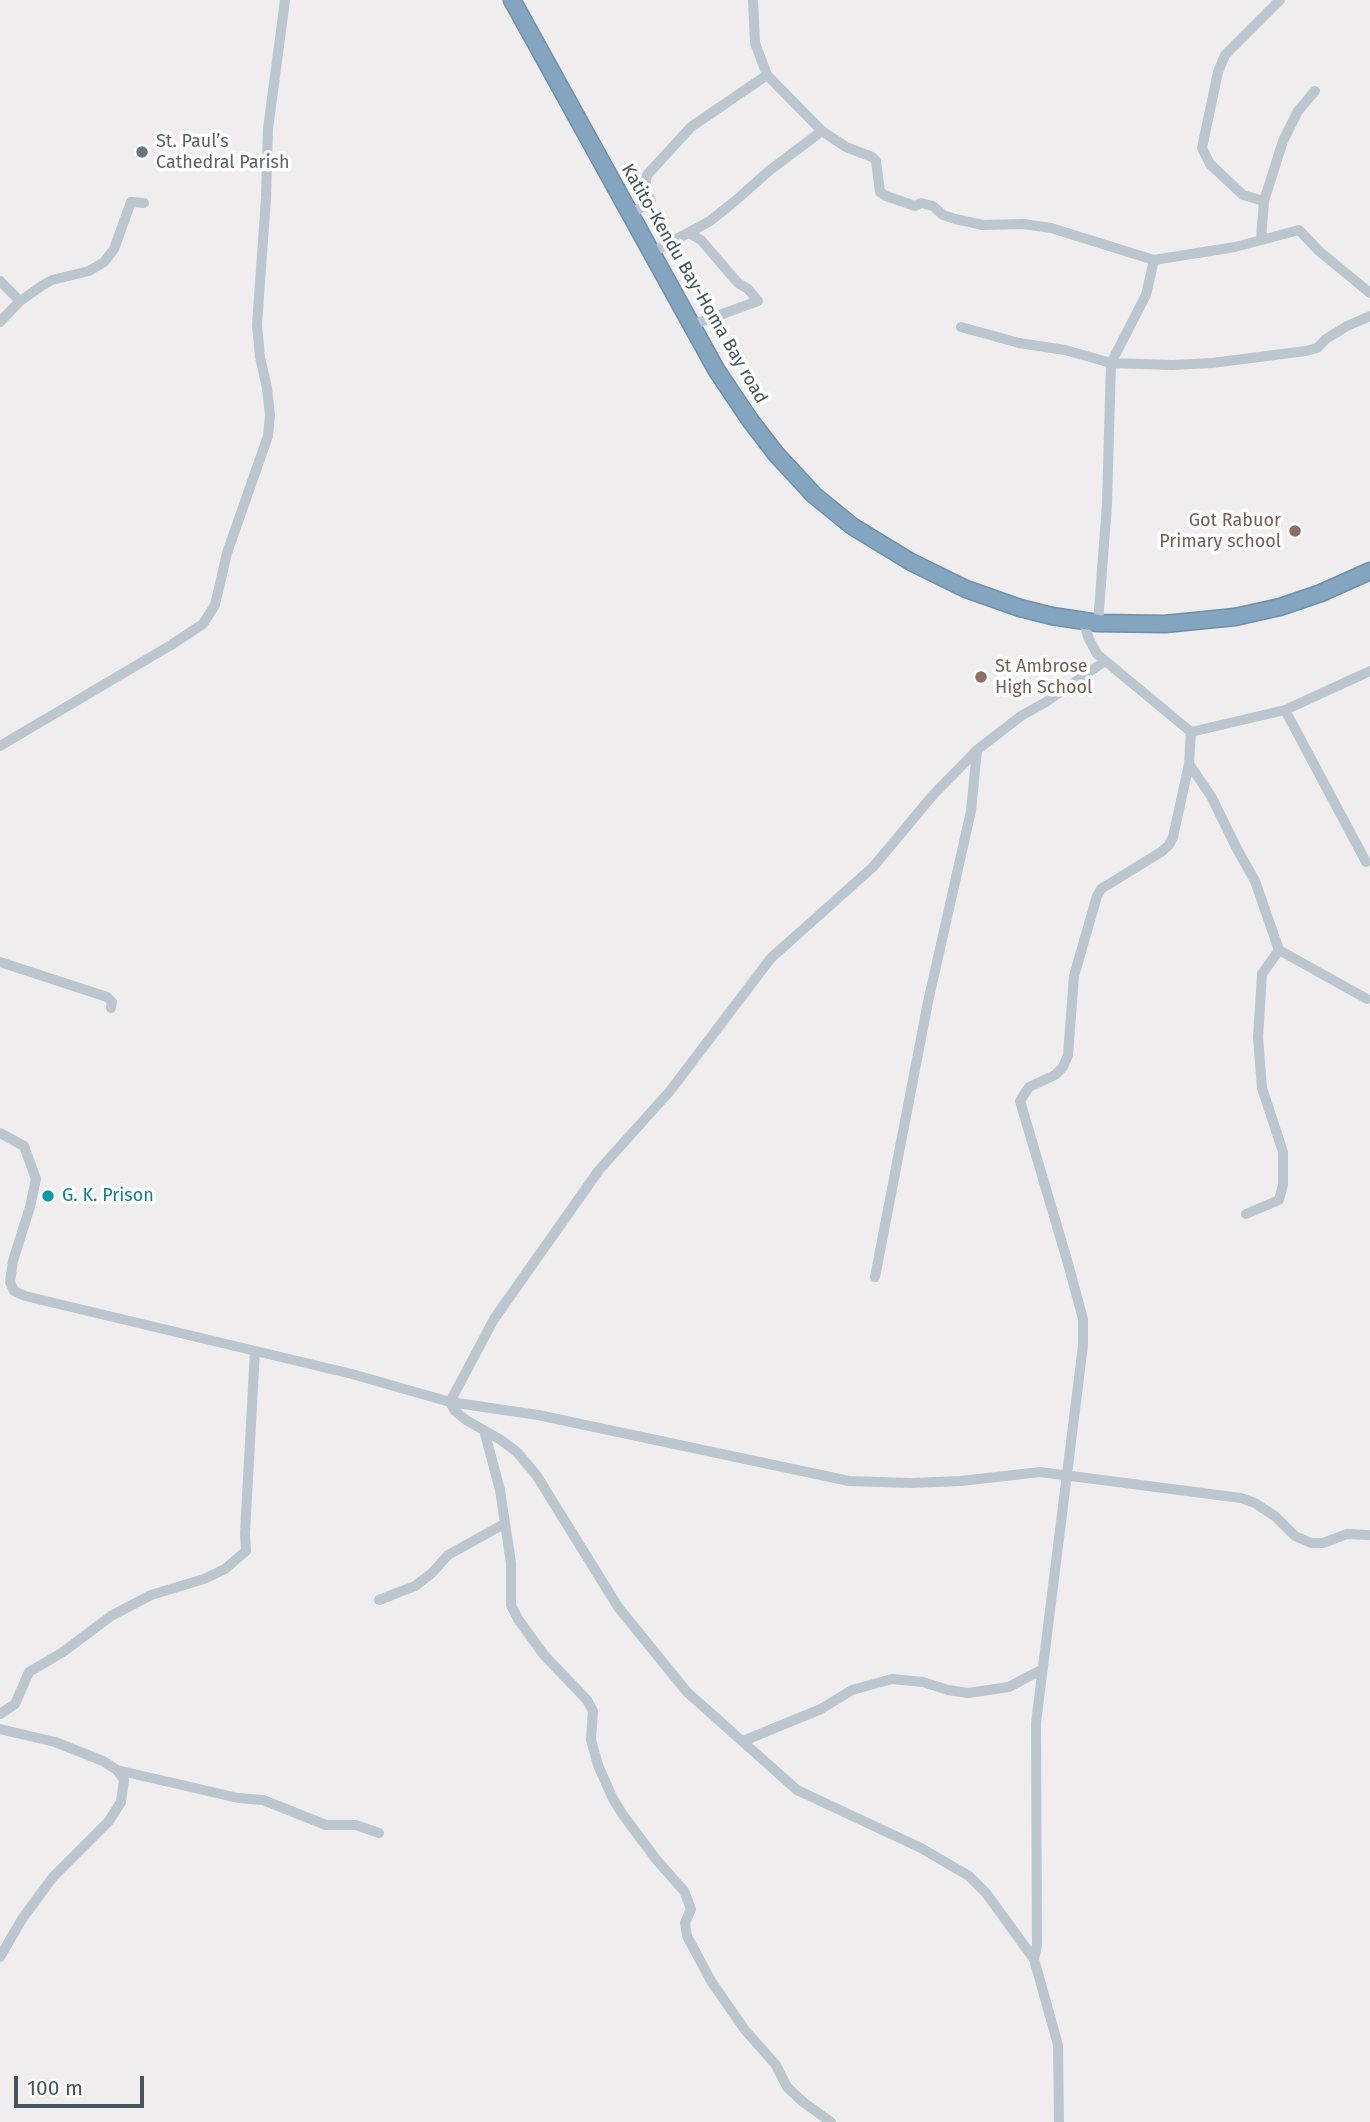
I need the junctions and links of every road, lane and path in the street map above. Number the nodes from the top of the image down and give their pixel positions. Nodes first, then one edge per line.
1 (285, 0) edge
2 (512, 0) edge
3 (753, 0) edge
4 (1280, 0) edge
5 (766, 75) junction
6 (1315, 91) dead end
7 (822, 131) junction
8 (1264, 201) junction
9 (144, 203) dead end
10 (631, 214) junction
11 (690, 233) junction
12 (1261, 240) junction
13 (651, 253) junction
14 (1154, 260) junction
15 (0, 281) edge
16 (1370, 293) edge
17 (20, 301) junction
18 (1370, 316) edge
19 (0, 322) edge
20 (692, 325) junction
21 (961, 327) dead end
22 (1111, 363) junction
23 (1370, 571) edge
24 (1091, 622) junction
25 (1105, 661) junction
26 (1370, 671) edge
27 (1285, 710) junction
28 (1191, 732) junction
29 (0, 746) edge
30 (976, 750) junction
31 (1189, 764) junction
32 (1366, 862) dead end
33 (1279, 950) junction
34 (0, 962) edge
35 (1367, 999) dead end
36 (111, 1008) dead end
37 (0, 1133) edge
38 (1247, 1214) dead end
39 (875, 1278) dead end
40 (255, 1351) junction
41 (450, 1402) junction
42 (484, 1430) junction
43 (1067, 1477) junction
44 (505, 1524) junction
45 (1370, 1535) edge
46 (380, 1600) dead end
47 (1041, 1670) junction
48 (0, 1714) edge
49 (0, 1730) edge
50 (743, 1741) junction
51 (117, 1770) junction
52 (379, 1833) dead end
53 (0, 1957) edge
54 (1034, 1959) junction
55 (831, 2122) edge
56 (1059, 2122) edge

1 - 29 street
2 - 10 highway, Katito-Kendu Bay-Homa Bay road
3 - 5 street
4 - 8 street
5 - 7 street
5 - 10 street
6 - 8 street
7 - 11 street
7 - 14 street
8 - 12 street
9 - 17 street
10 - 13 highway, Katito-Kendu Bay-Homa Bay road
11 - 13 street
11 - 20 street
12 - 14 street
12 - 16 street
13 - 20 highway, Katito-Kendu Bay-Homa Bay road
14 - 22 street
15 - 17 street
17 - 19 street
18 - 22 street
20 - 24 highway, Katito-Kendu Bay-Homa Bay road
21 - 22 street
22 - 24 street
23 - 24 highway, Katito-Kendu Bay-Homa Bay road
24 - 25 street
25 - 28 street
25 - 30 street
26 - 27 street
27 - 28 street
27 - 32 street
28 - 31 street
30 - 39 street
30 - 41 street
31 - 33 street
31 - 43 street
33 - 35 street
33 - 38 street
34 - 36 street
37 - 40 street
40 - 41 street
40 - 48 street
41 - 42 street
41 - 43 street
42 - 44 street
42 - 50 street
43 - 45 street
43 - 47 street
44 - 46 street
44 - 55 street
47 - 50 street
47 - 54 street
49 - 51 street
50 - 54 street
51 - 52 street
51 - 53 street
54 - 56 street

